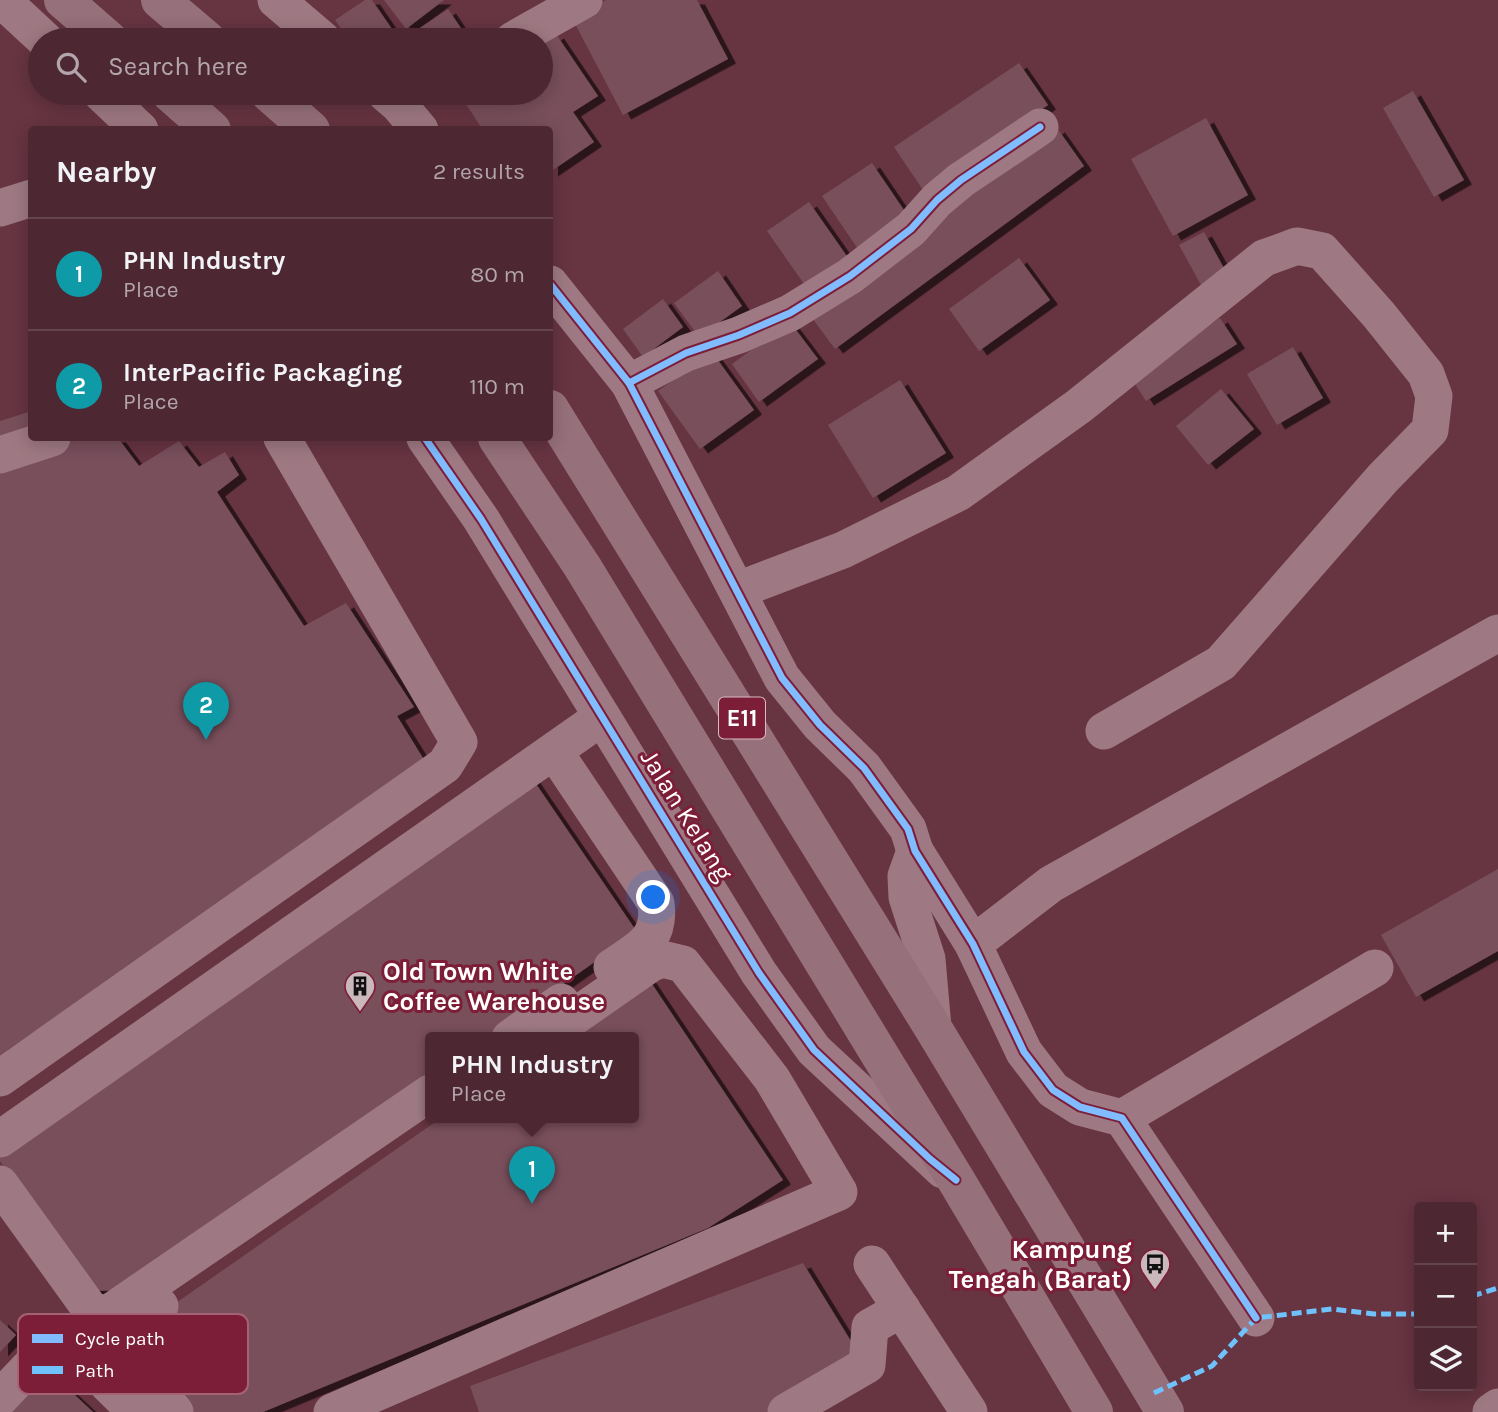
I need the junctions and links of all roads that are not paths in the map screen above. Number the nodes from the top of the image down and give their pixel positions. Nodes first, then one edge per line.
1 (2, 0) edge
2 (63, 0) edge
3 (160, 0) edge
4 (276, 0) edge
5 (584, 0) edge
6 (31, 28) edge
7 (95, 28) edge
8 (193, 28) edge
9 (309, 28) edge
10 (534, 28) edge
11 (114, 105) edge
12 (184, 105) edge
13 (283, 105) edge
14 (136, 126) edge
15 (207, 126) edge
16 (307, 126) edge
17 (1040, 127) dead end
18 (28, 199) edge
19 (0, 208) edge
20 (553, 288) edge
21 (629, 383) junction
22 (553, 414) edge
23 (43, 441) edge
24 (284, 441) edge
25 (427, 441) edge
26 (499, 441) edge
27 (0, 455) edge
28 (738, 590) junction
29 (1498, 633) edge
30 (602, 717) junction
31 (1104, 731) dead end
32 (554, 751) junction
33 (915, 851) junction
34 (973, 944) junction
35 (1376, 968) dead end
36 (933, 1028) junction
37 (519, 1032) edge
38 (553, 1032) edge
39 (814, 1050) junction
40 (0, 1078) edge
41 (772, 1079) junction
42 (425, 1096) edge
43 (1122, 1118) junction
44 (425, 1120) edge
45 (0, 1139) edge
46 (956, 1180) junction
47 (0, 1184) edge
48 (872, 1264) dead end
49 (902, 1309) junction
50 (103, 1314) edge
51 (107, 1314) edge
52 (148, 1314) edge
53 (1255, 1318) dead end
54 (18, 1379) edge
55 (118, 1394) edge
56 (160, 1394) edge
57 (0, 1398) edge
58 (1498, 1407) edge
59 (136, 1412) edge
60 (175, 1412) edge
61 (332, 1412) edge
62 (786, 1412) edge
63 (969, 1412) edge
64 (1094, 1412) edge
65 (1166, 1412) edge
66 (1491, 1412) edge

1 - 6 street
2 - 7 highway
3 - 8 highway
4 - 9 street
5 - 10 street
11 - 14 street
12 - 15 highway
13 - 16 highway
17 - 21 street
18 - 19 street
20 - 21 street
21 - 28 street
22 - 36 highway, E11
23 - 27 street
24 - 40 street
25 - 30 street, Jalan Kelang
26 - 46 highway, E11
28 - 31 street
28 - 33 street
29 - 34 street
30 - 32 street
30 - 39 street, Jalan Kelang
32 - 37 street
32 - 45 street
33 - 34 street
33 - 36 street
34 - 43 street
35 - 43 street
36 - 65 highway, E11
38 - 41 street
39 - 41 street
39 - 46 street, Jalan Kelang
41 - 61 street
42 - 51 street
43 - 53 street
44 - 52 street
46 - 64 highway, E11
47 - 50 street
48 - 49 street
49 - 62 street
49 - 63 street
54 - 57 street
55 - 59 street
56 - 60 street
58 - 66 street

